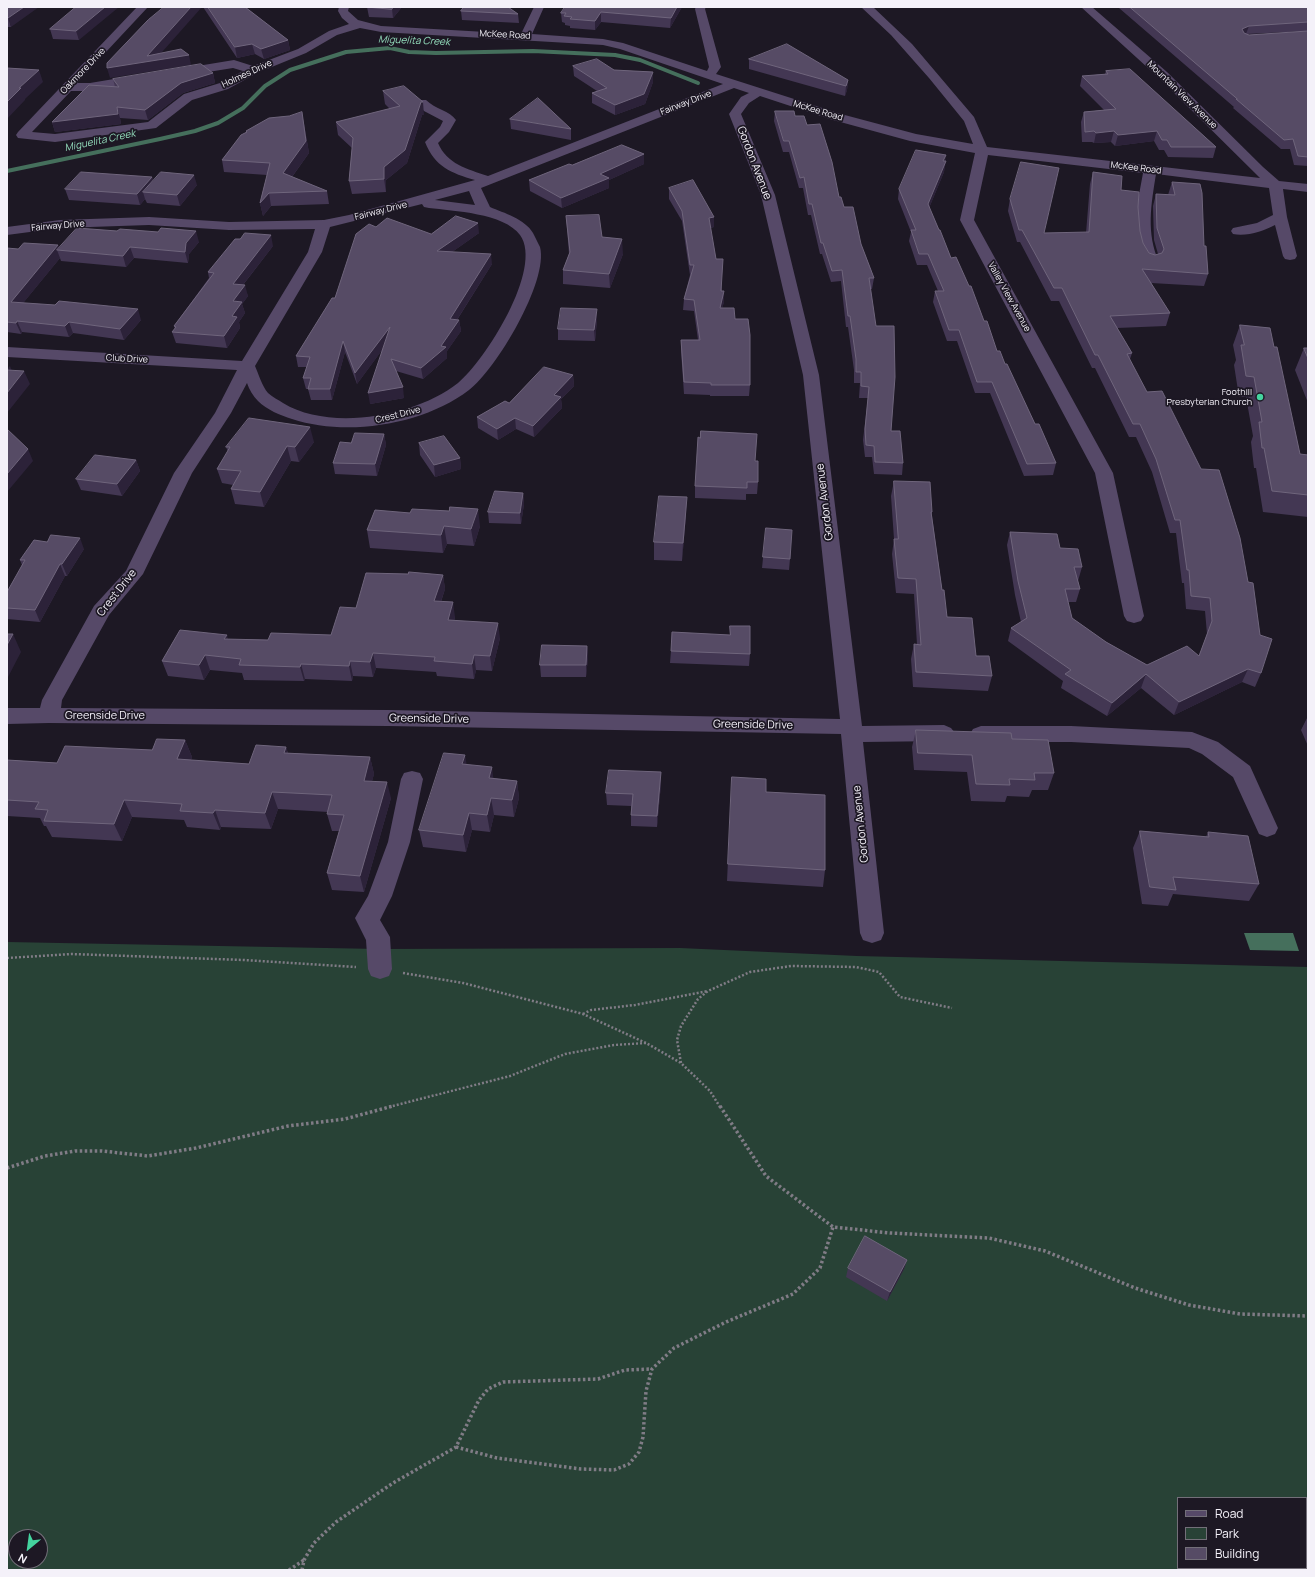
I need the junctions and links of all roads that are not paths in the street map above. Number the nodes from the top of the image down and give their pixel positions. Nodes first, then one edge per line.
1 (143, 7) edge
2 (344, 7) edge
3 (539, 7) edge
4 (701, 7) edge
5 (866, 7) edge
6 (1086, 7) edge
7 (349, 20) junction
8 (360, 25) junction
9 (333, 33) junction
10 (526, 36) junction
11 (253, 70) junction
12 (709, 76) junction
13 (734, 84) junction
14 (67, 87) junction
15 (758, 92) junction
16 (422, 103) edge
17 (22, 135) joint
18 (982, 150) junction
19 (1150, 170) junction
20 (488, 180) junction
21 (1276, 185) junction
22 (473, 186) junction
23 (1308, 188) edge
24 (409, 204) junction
25 (484, 210) junction
26 (1280, 216) junction
27 (324, 224) junction
28 (7, 231) edge
29 (1238, 231) dead end
30 (1290, 256) dead end
31 (1152, 262) edge
32 (7, 352) edge
33 (248, 366) junction
34 (1134, 616) dead end
35 (48, 715) junction
36 (7, 716) edge
37 (852, 731) junction
38 (412, 779) dead end
39 (1268, 828) dead end
40 (872, 933) dead end
41 (380, 969) road end

1 - 14 street, Oakmore Drive
2 - 7 street
3 - 10 street
4 - 12 street
5 - 18 street
6 - 21 street, Mountain View Avenue
7 - 8 street, McKee Road
7 - 9 street, Holmes Drive
8 - 9 street, Holmes Drive
8 - 10 street, McKee Road
9 - 11 street, Holmes Drive
10 - 12 street, McKee Road
11 - 14 street
11 - 17 street, Holmes Drive
12 - 13 street, McKee Road
13 - 15 street, McKee Road
13 - 20 street, Fairway Drive
14 - 17 street, Oakmore Drive
15 - 18 street, McKee Road
15 - 37 street, Gordon Avenue
16 - 20 street
18 - 19 street, McKee Road
18 - 34 street, Valley View Avenue
19 - 21 street, McKee Road
19 - 31 street
20 - 22 street, Fairway Drive
21 - 23 street, McKee Road
21 - 26 street
22 - 24 street, Fairway Drive
22 - 25 street
24 - 25 street, Crest Drive
24 - 27 street, Fairway Drive
25 - 33 street, Crest Drive
26 - 29 street
26 - 30 street
27 - 28 street, Fairway Drive
27 - 33 street, Crest Drive
32 - 33 street, Club Drive
33 - 35 street, Crest Drive
35 - 36 street, Greenside Drive
35 - 37 street, Greenside Drive
37 - 39 street, Greenside Drive
37 - 40 street, Gordon Avenue
38 - 41 street

